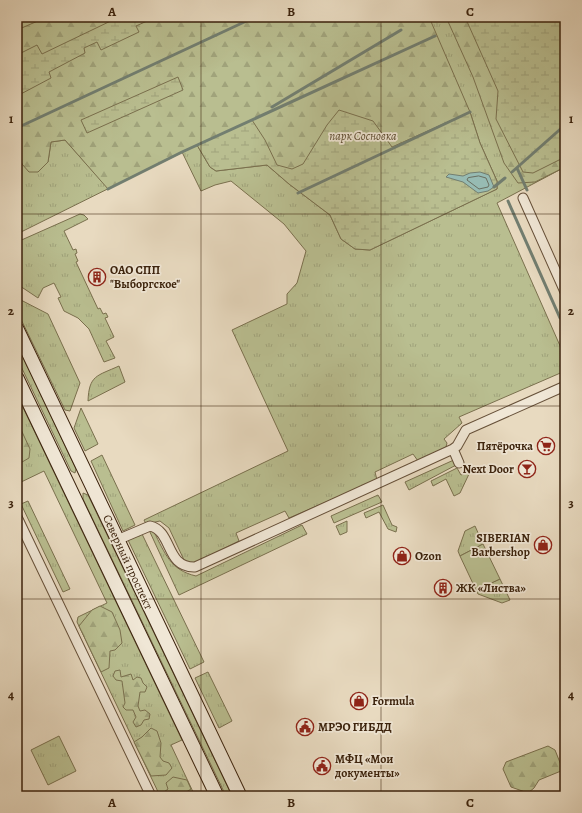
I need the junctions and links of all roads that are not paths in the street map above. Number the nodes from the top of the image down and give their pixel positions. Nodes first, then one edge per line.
1 (523, 198) dead end
2 (565, 292) edge
3 (17, 329) edge
4 (17, 378) edge
5 (565, 386) edge
6 (453, 449) junction
7 (459, 463) dead end
8 (17, 517) edge
9 (118, 540) junction
10 (151, 796) edge
11 (217, 796) edge
12 (240, 796) edge

1 - 2 street
3 - 9 main road, Северный проспект
4 - 11 main road, Северный проспект
5 - 6 street
6 - 7 street
6 - 9 street
8 - 10 street
9 - 12 main road, Северный проспект

